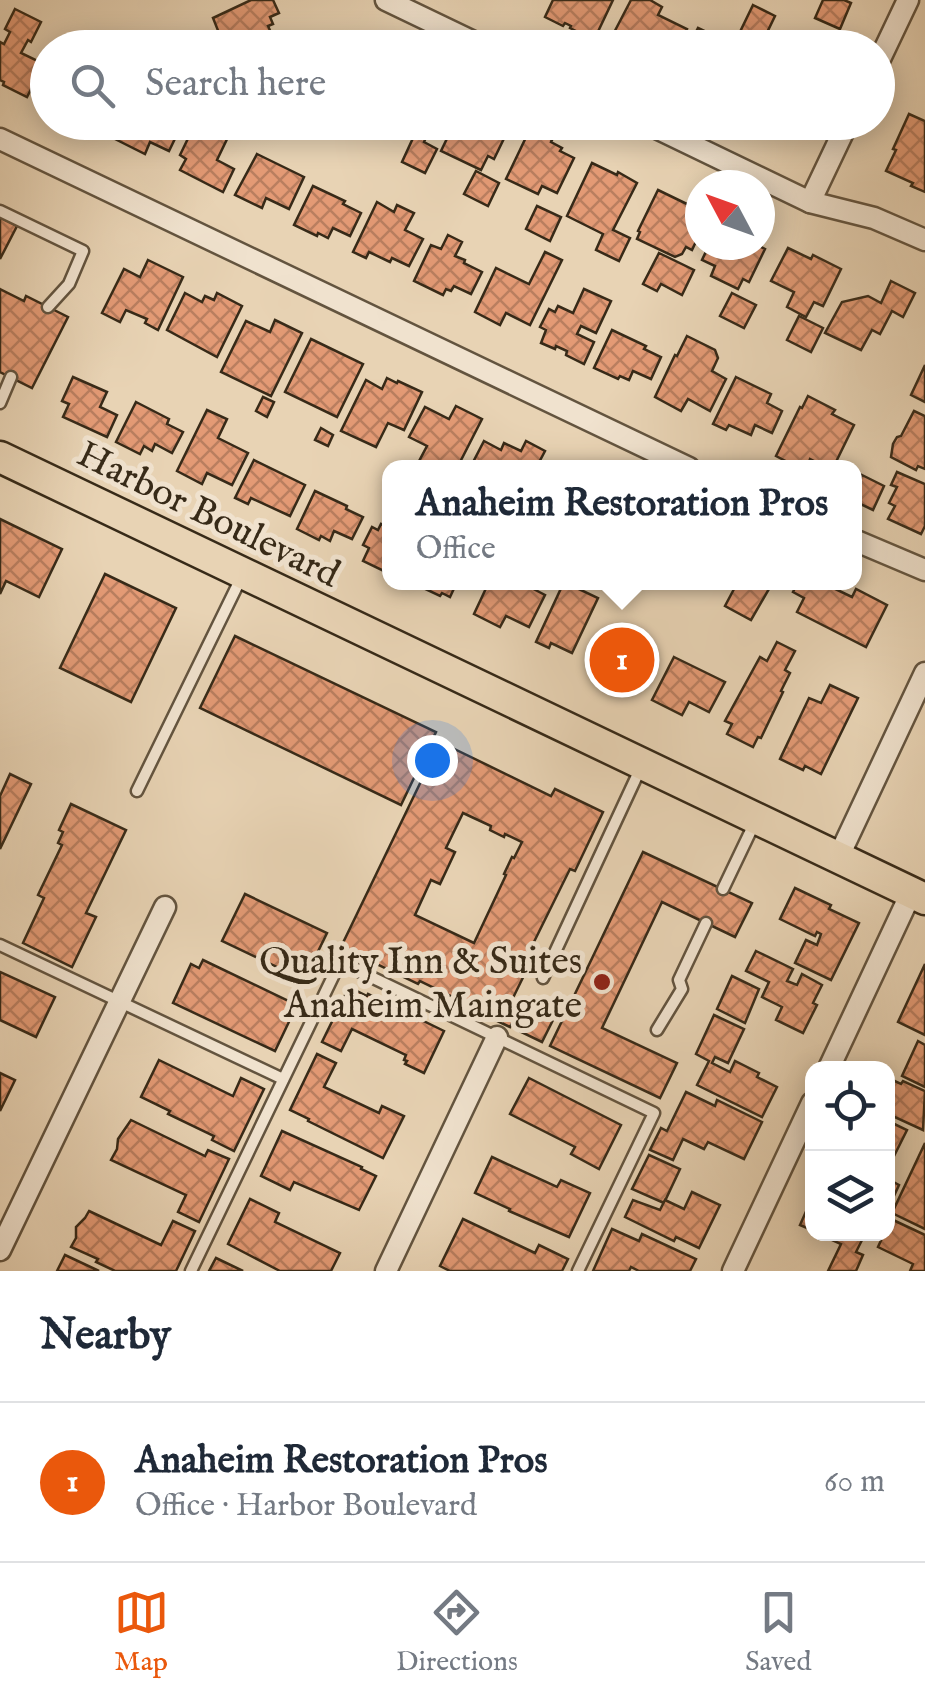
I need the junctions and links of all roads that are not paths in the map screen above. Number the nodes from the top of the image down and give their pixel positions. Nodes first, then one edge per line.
1 (386, 0) edge
2 (908, 0) edge
3 (448, 30) edge
4 (893, 30) edge
5 (0, 139) edge
6 (681, 140) edge
7 (839, 140) edge
8 (810, 202) junction
9 (0, 210) edge
10 (925, 240) edge
11 (48, 307) dead end
12 (11, 378) dead end
13 (0, 403) edge
14 (0, 457) edge
15 (671, 460) edge
16 (862, 543) edge
17 (925, 570) edge
18 (243, 574) junction
19 (925, 673) edge
20 (642, 764) junction
21 (137, 791) dead end
22 (756, 818) junction
23 (838, 858) junction
24 (723, 889) dead end
25 (918, 896) edge
26 (165, 907) dead end
27 (706, 923) dead end
28 (0, 945) edge
29 (543, 978) dead end
30 (119, 1002) junction
31 (657, 1030) dead end
32 (496, 1037) junction
33 (833, 1061) edge
34 (283, 1079) junction
35 (805, 1119) edge
36 (0, 1250) edge
37 (191, 1271) edge
38 (386, 1271) edge
39 (578, 1271) edge
40 (733, 1271) edge

1 - 3 street
2 - 4 street
5 - 15 street
6 - 8 street
7 - 8 street
8 - 10 street
9 - 11 lane
12 - 13 lane
14 - 18 main road, Harbor Boulevard
16 - 17 street
18 - 20 main road, Harbor Boulevard
18 - 21 lane
19 - 23 street
20 - 22 main road, Harbor Boulevard
20 - 29 lane
22 - 23 main road, Harbor Boulevard
22 - 24 lane
23 - 25 main road, Harbor Boulevard
25 - 33 street
26 - 30 street
27 - 31 lane
28 - 30 lane
30 - 34 lane
30 - 36 street
32 - 34 lane
32 - 38 street
32 - 39 lane
34 - 37 lane
35 - 40 street

